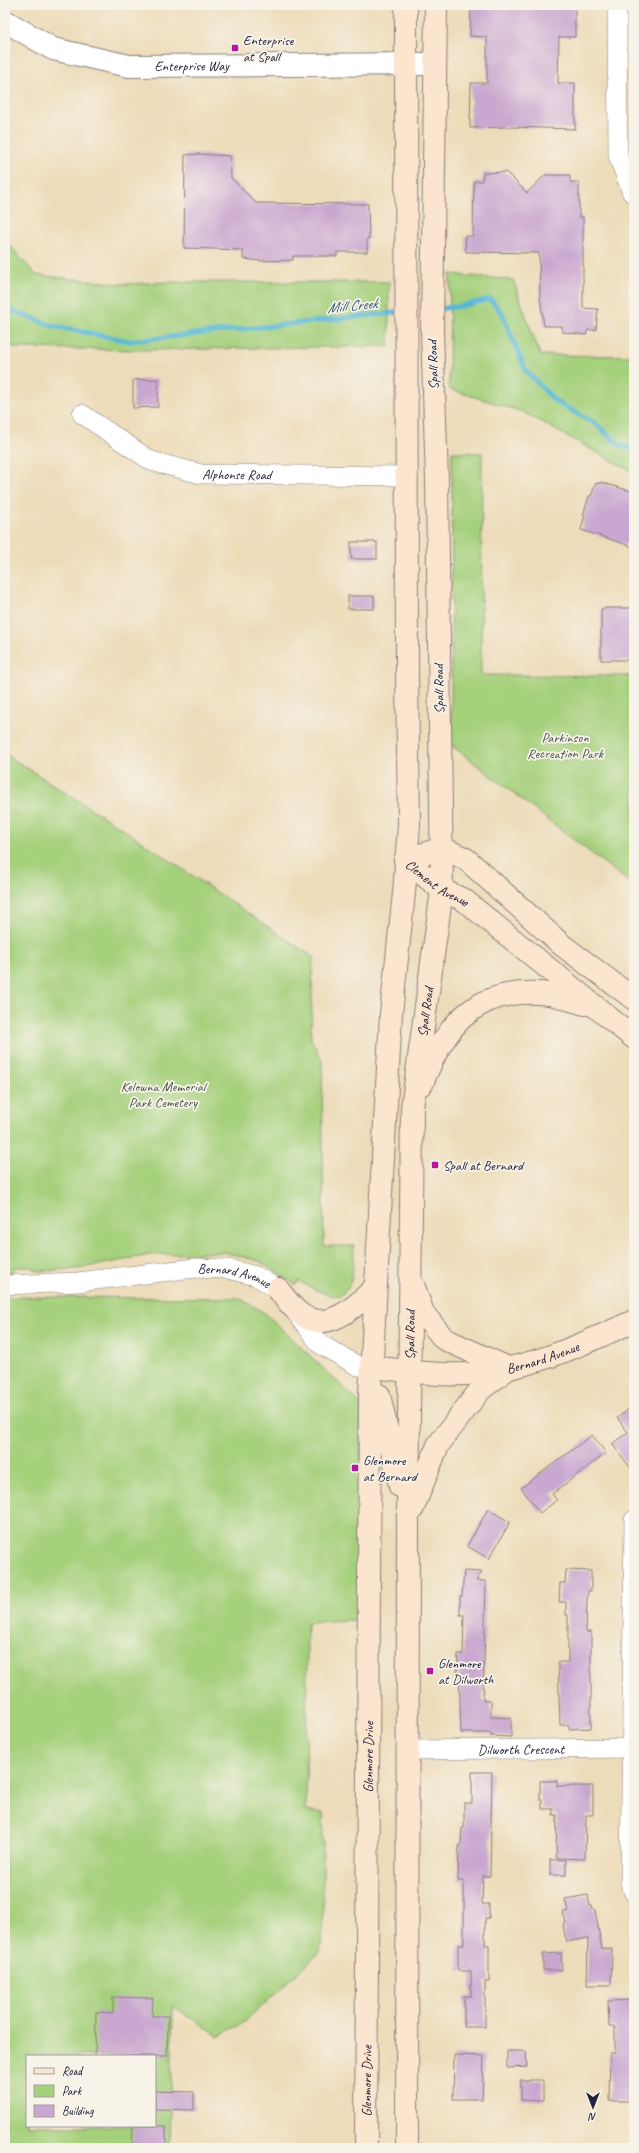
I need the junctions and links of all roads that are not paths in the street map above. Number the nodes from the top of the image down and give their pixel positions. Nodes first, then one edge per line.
1 (406, 5) edge
2 (436, 5) edge
3 (617, 5) edge
4 (5, 21) edge
5 (435, 64) junction
6 (405, 66) junction
7 (632, 193) dead end
8 (82, 414) dead end
9 (408, 476) junction
10 (442, 848) junction
11 (405, 860) junction
12 (442, 890) junction
13 (634, 999) edge
14 (594, 1007) junction
15 (634, 1038) edge
16 (412, 1108) junction
17 (410, 1276) junction
18 (5, 1285) edge
19 (375, 1287) junction
20 (278, 1289) junction
21 (634, 1321) edge
22 (372, 1367) junction
23 (508, 1368) junction
24 (410, 1371) junction
25 (408, 1520) junction
26 (634, 1520) edge
27 (633, 1748) edge
28 (408, 1750) junction
29 (634, 1892) edge
30 (366, 2148) edge
31 (407, 2148) edge

1 - 6 main road, Spall Road
2 - 5 main road, Spall Road
3 - 7 street
4 - 6 street, Enterprise Way
5 - 6 street, Enterprise Way
5 - 10 main road, Spall Road
6 - 9 main road, Spall Road
8 - 9 street, Alphonse Road
9 - 11 main road, Spall Road
10 - 11 main road, Clement Avenue
10 - 12 main road, Spall Road
10 - 13 main road, Clement Avenue
11 - 12 main road, Clement Avenue
11 - 19 main road, Spall Road
12 - 14 main road, Clement Avenue
12 - 16 main road, Spall Road
14 - 15 main road, Clement Avenue
14 - 16 main road
16 - 17 main road, Spall Road
17 - 23 main road
17 - 24 main road, Spall Road
18 - 20 street, Bernard Avenue
19 - 20 main road
19 - 22 main road, Spall Road
20 - 22 street, Bernard Avenue
21 - 23 main road, Bernard Avenue
22 - 24 main road, Bernard Avenue
22 - 25 main road
22 - 30 main road, Glenmore Drive
23 - 24 main road, Bernard Avenue
23 - 25 main road
24 - 25 main road
25 - 28 main road
26 - 27 street
27 - 28 street, Dilworth Crescent
27 - 29 street
28 - 31 main road

